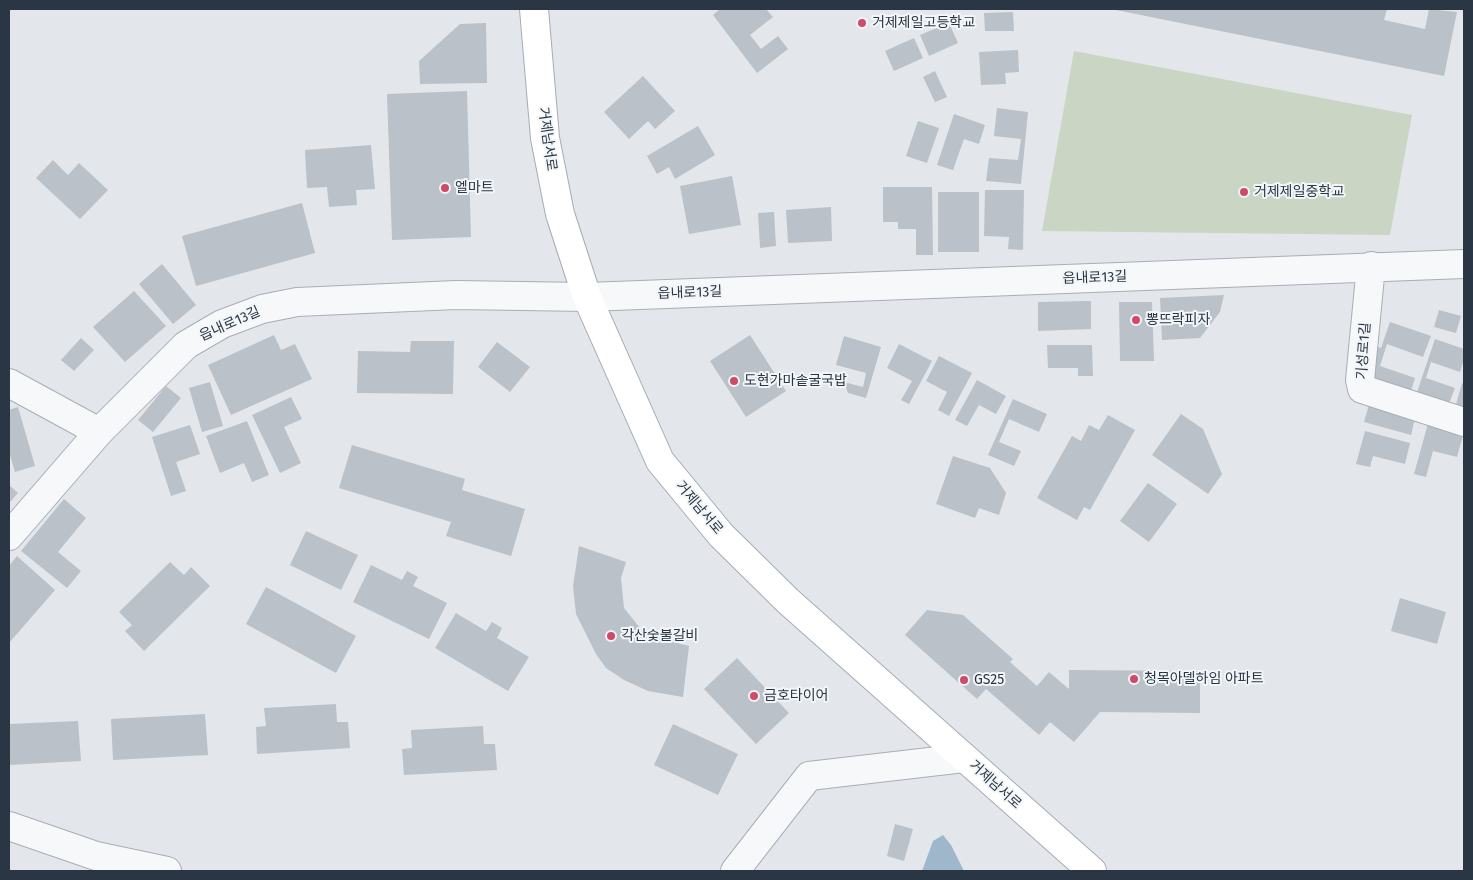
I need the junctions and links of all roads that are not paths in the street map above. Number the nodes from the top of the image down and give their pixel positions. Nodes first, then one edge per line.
1 (534, 9) edge
2 (1464, 264) edge
3 (1371, 266) junction
4 (587, 297) junction
5 (9, 383) edge
6 (1464, 422) edge
7 (100, 432) junction
8 (9, 536) edge
9 (964, 758) junction
10 (9, 826) edge
11 (167, 871) edge
12 (734, 871) edge
13 (1092, 871) edge

1 - 4 main road, 거제남서로
2 - 3 street, 읍내로13길
3 - 4 street, 읍내로13길
3 - 6 street, 기성로1길
4 - 7 street, 읍내로13길
4 - 9 main road, 거제남서로
5 - 7 street
7 - 8 street, 읍내로13길
9 - 12 street
9 - 13 main road, 거제남서로
10 - 11 street

